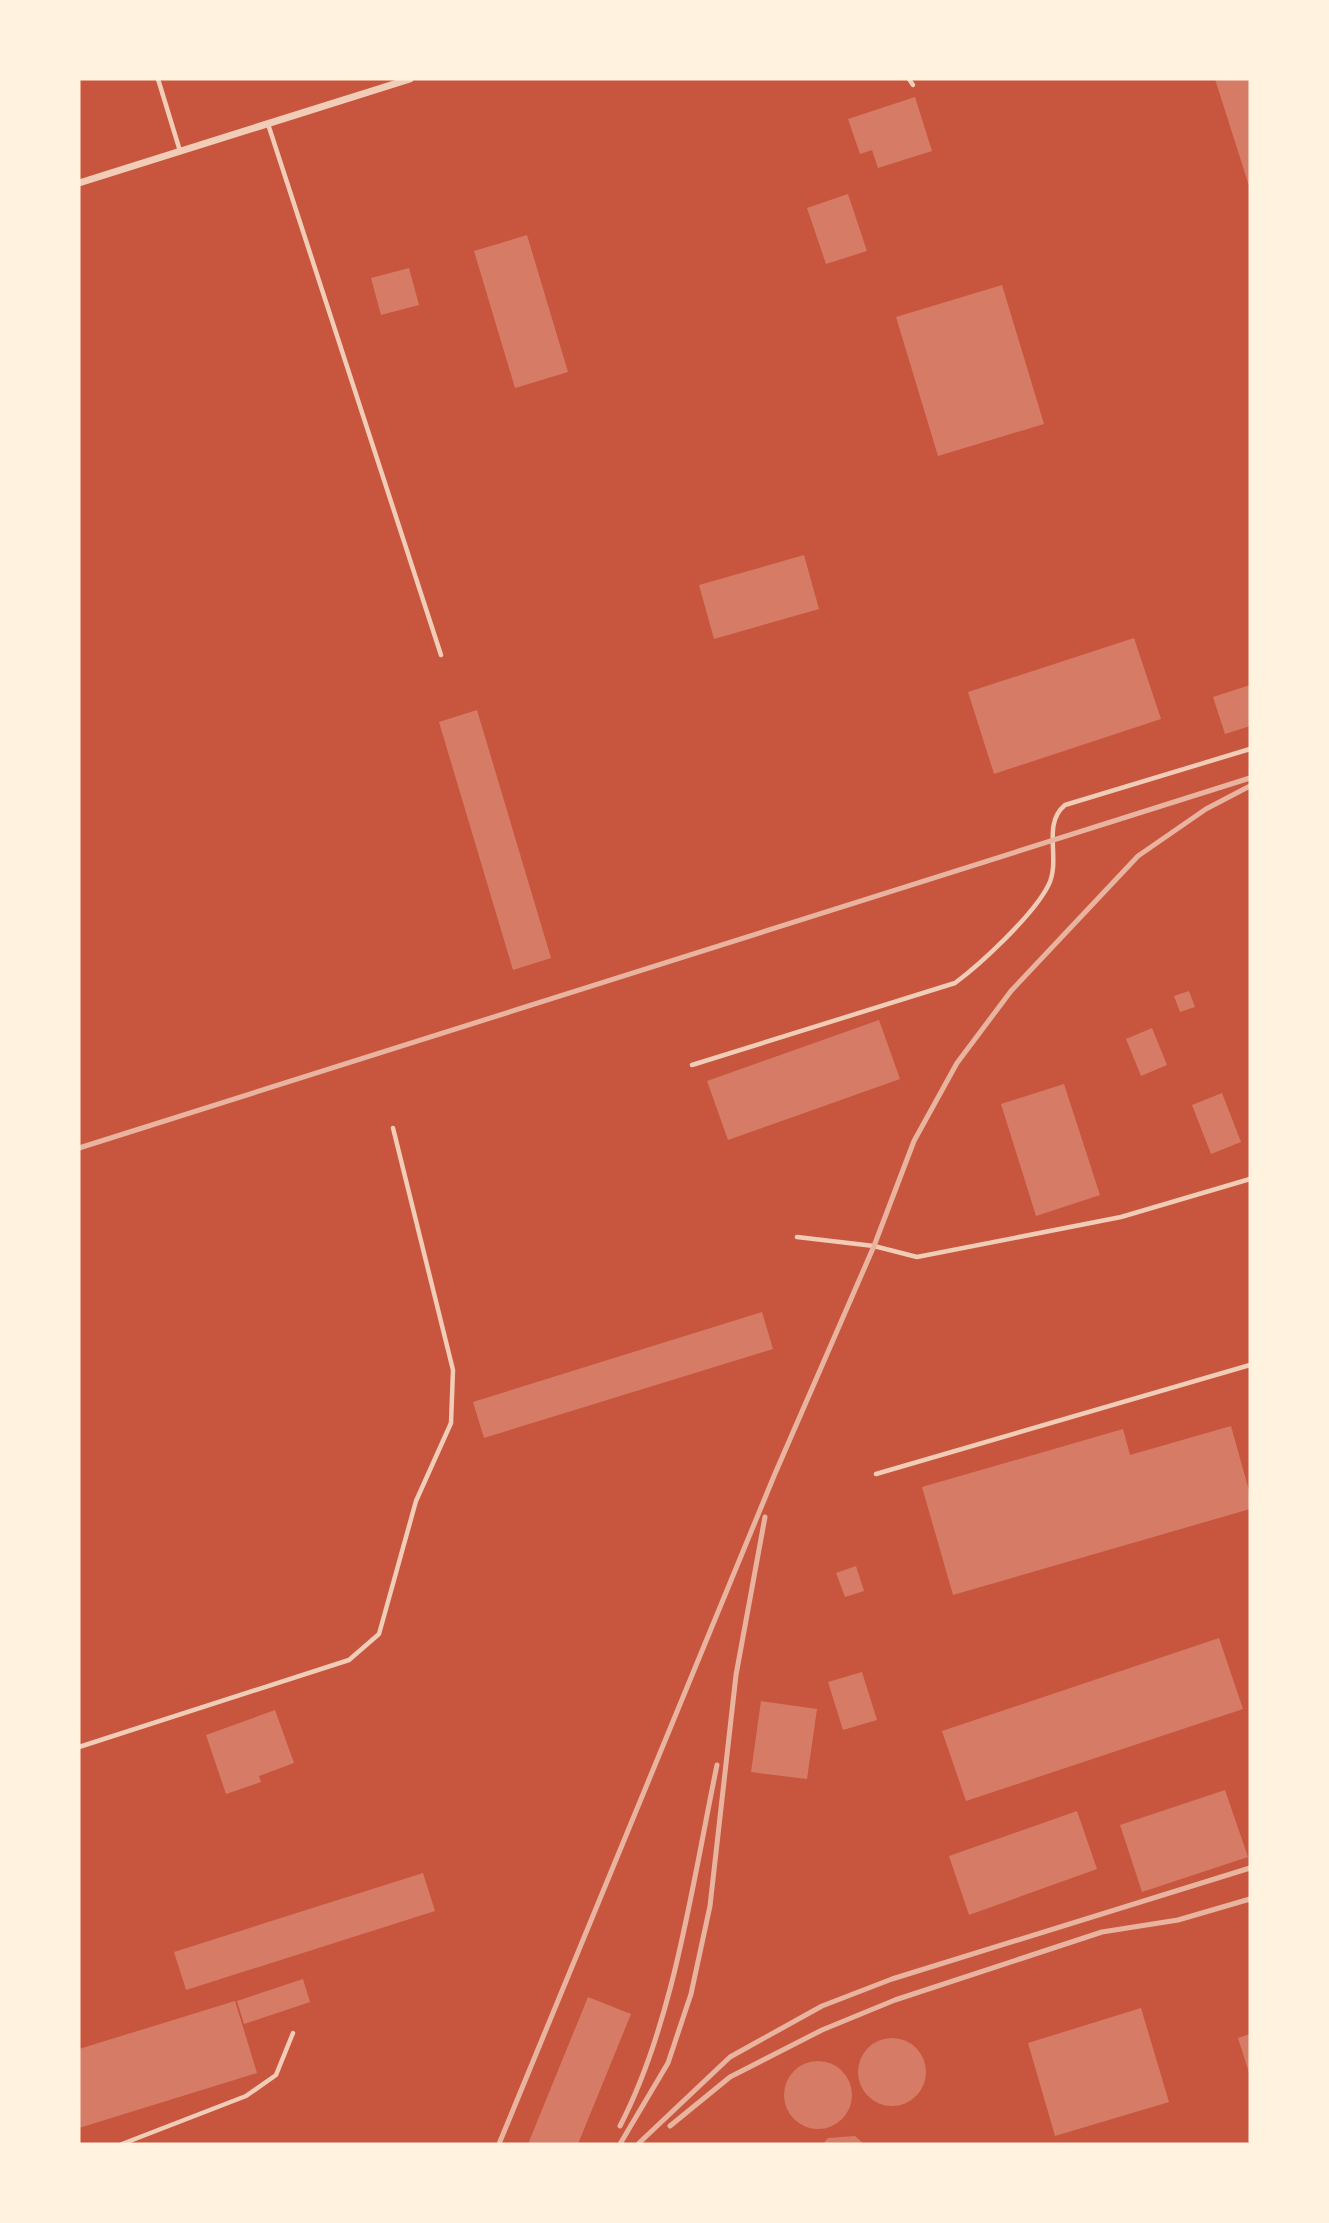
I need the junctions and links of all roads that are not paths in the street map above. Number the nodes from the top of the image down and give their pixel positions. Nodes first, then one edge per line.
1 (158, 79) edge
2 (410, 79) edge
3 (909, 79) edge
4 (913, 85) dead end
5 (268, 124) junction
6 (180, 151) junction
7 (79, 183) edge
8 (441, 655) dead end
9 (1250, 748) edge
10 (692, 1065) dead end
11 (393, 1128) dead end
12 (1250, 1179) edge
13 (796, 1237) dead end
14 (1250, 1365) edge
15 (876, 1474) dead end
16 (79, 1747) edge
17 (293, 2034) dead end
18 (122, 2144) edge

1 - 6 lane
2 - 5 street
3 - 4 lane
5 - 6 street
5 - 8 lane
6 - 7 street
9 - 10 lane
11 - 16 lane
12 - 13 lane
14 - 15 lane
17 - 18 lane

